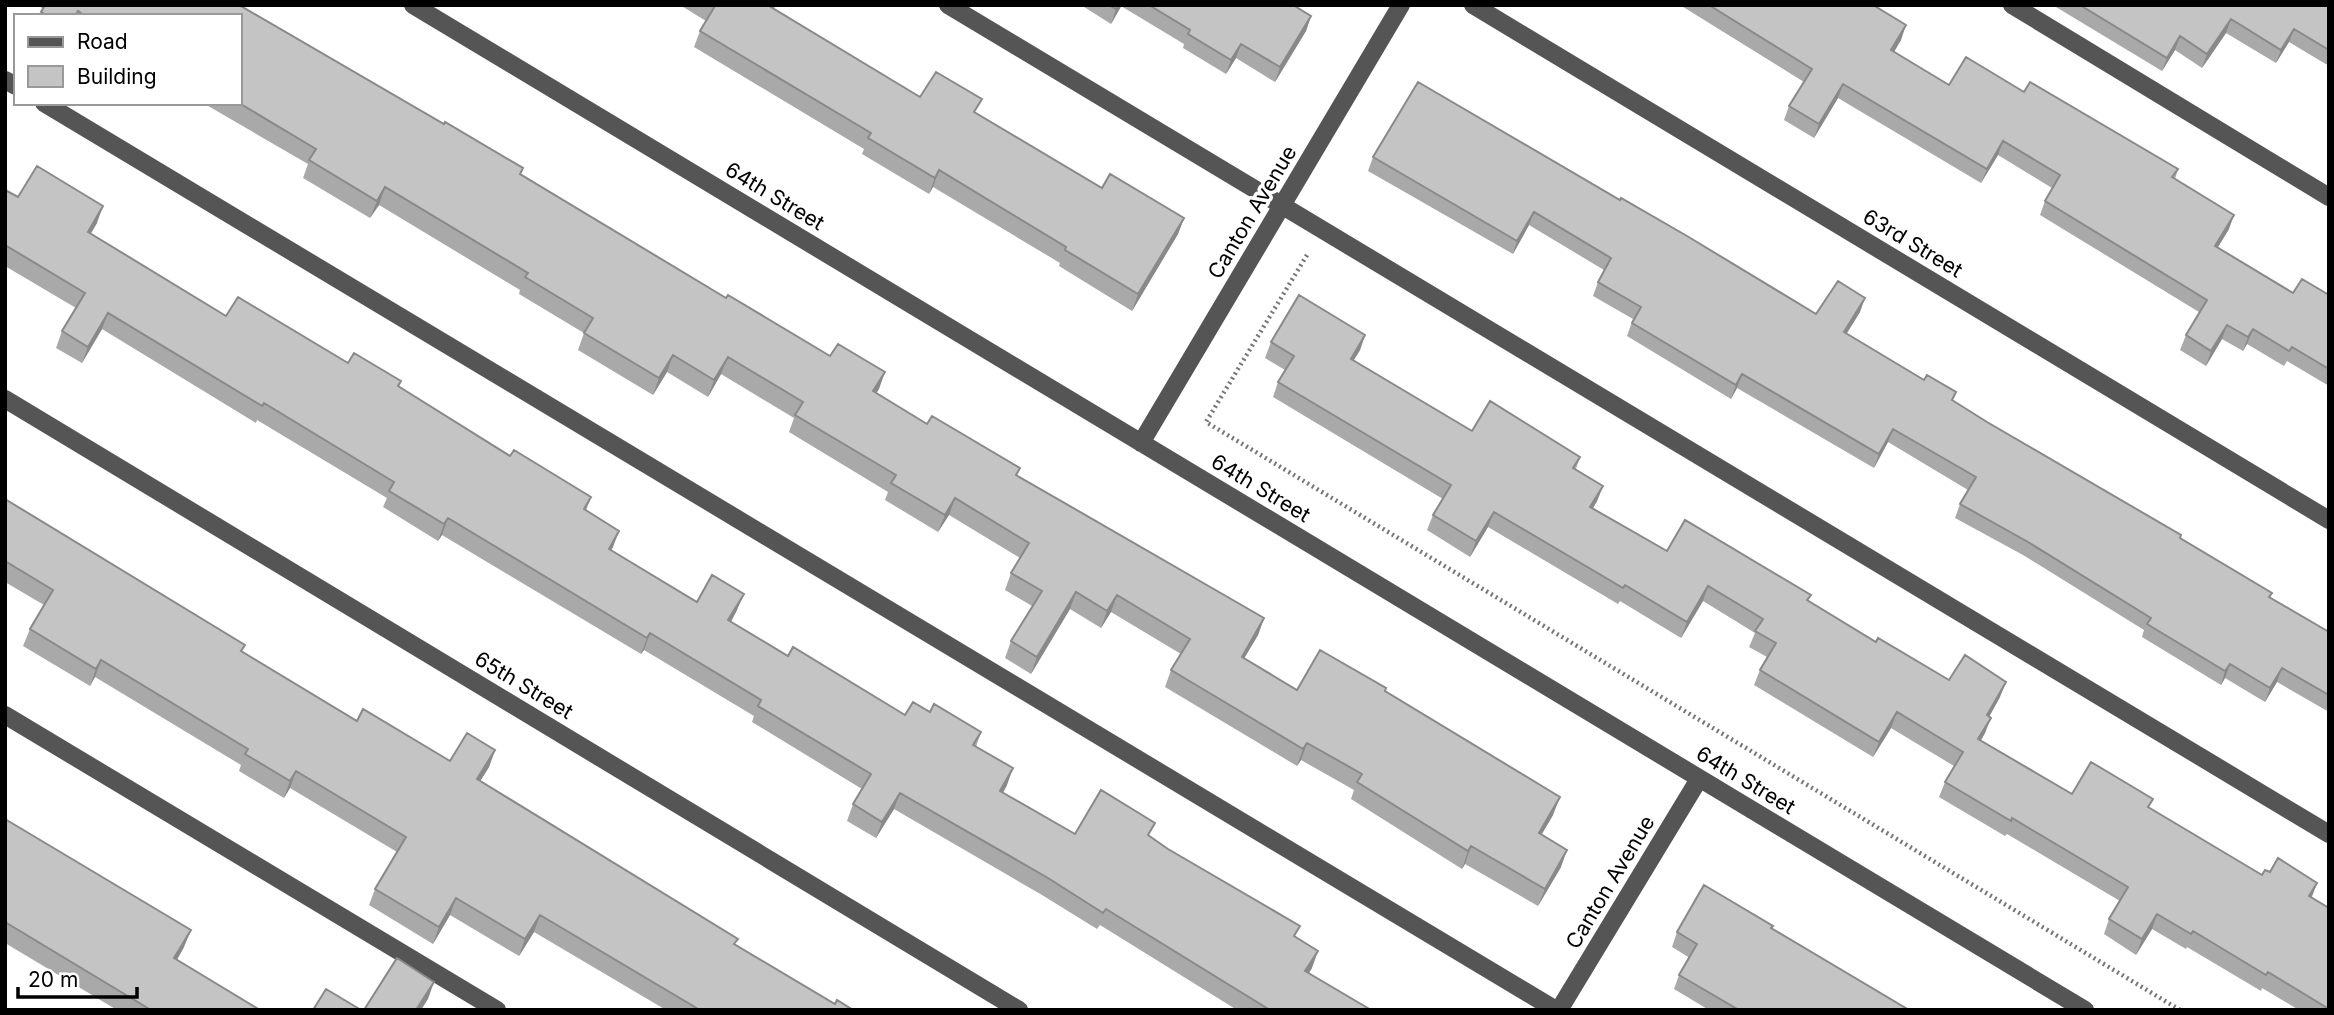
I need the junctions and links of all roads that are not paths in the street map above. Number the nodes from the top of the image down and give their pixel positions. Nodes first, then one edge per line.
1 (413, 5) edge
2 (948, 5) edge
3 (1401, 5) edge
4 (1473, 5) edge
5 (2012, 5) edge
6 (47, 105) edge
7 (2329, 197) edge
8 (1283, 205) junction
9 (5, 399) edge
10 (1141, 443) junction
11 (2329, 520) edge
12 (5, 715) edge
13 (1699, 779) junction
14 (2329, 834) edge
15 (497, 1010) edge
16 (1019, 1010) edge
17 (1558, 1010) edge
18 (2084, 1010) edge

1 - 10 street, 64th Street
2 - 8 street
3 - 8 street, Canton Avenue
4 - 11 street, 63rd Street
5 - 7 street
6 - 17 street
8 - 10 street, Canton Avenue
8 - 14 street
9 - 16 street, 65th Street
10 - 13 street, 64th Street
12 - 15 street
13 - 17 street, Canton Avenue
13 - 18 street, 64th Street

